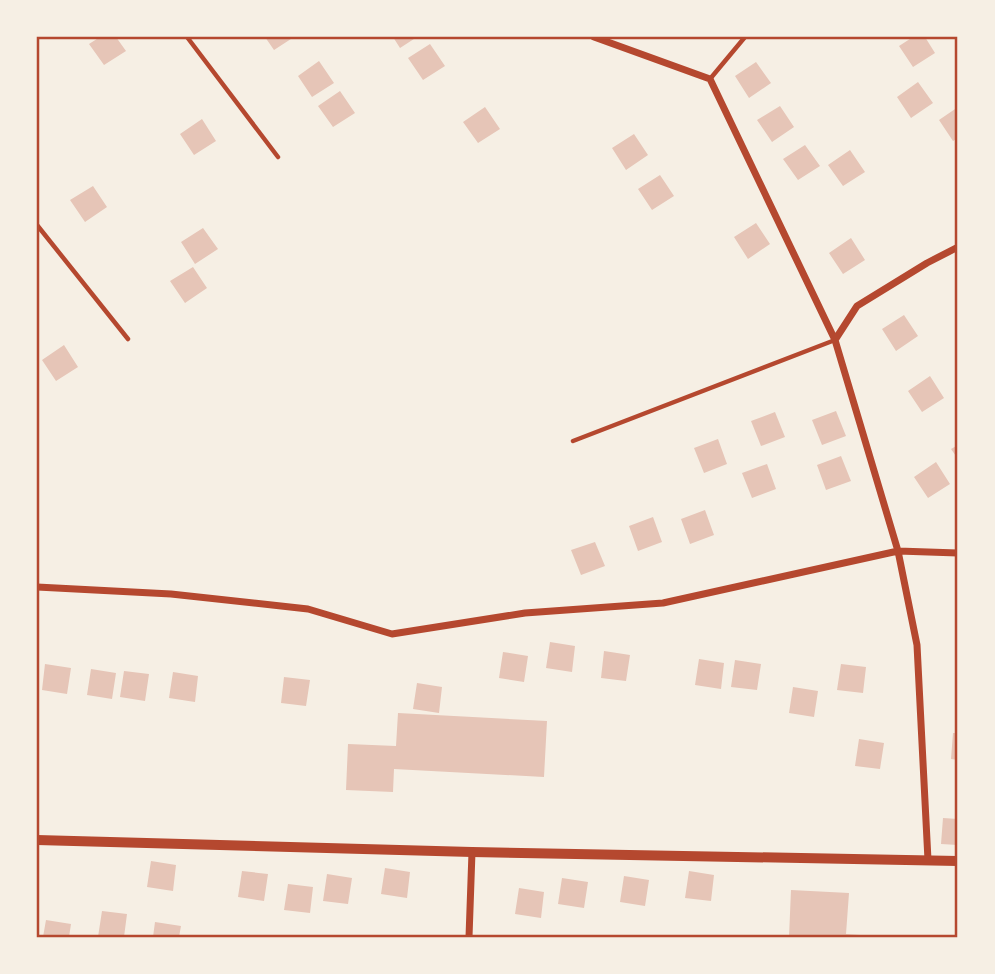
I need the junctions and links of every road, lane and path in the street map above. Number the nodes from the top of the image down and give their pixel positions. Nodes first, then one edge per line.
1 (187, 37) edge
2 (594, 37) edge
3 (745, 37) edge
4 (710, 79) junction
5 (278, 157) dead end
6 (37, 225) edge
7 (958, 247) edge
8 (128, 340) dead end
9 (835, 340) junction
10 (573, 441) dead end
11 (898, 551) junction
12 (958, 553) edge
13 (37, 587) edge
14 (37, 840) edge
15 (472, 852) junction
16 (928, 860) junction
17 (958, 861) edge
18 (468, 937) edge

1 - 5 lane
2 - 4 street
3 - 4 lane
4 - 9 street
6 - 8 lane
7 - 9 street
9 - 10 lane
9 - 11 street
11 - 12 street
11 - 13 street
11 - 16 street
14 - 15 street
15 - 16 street
15 - 18 street
16 - 17 street

